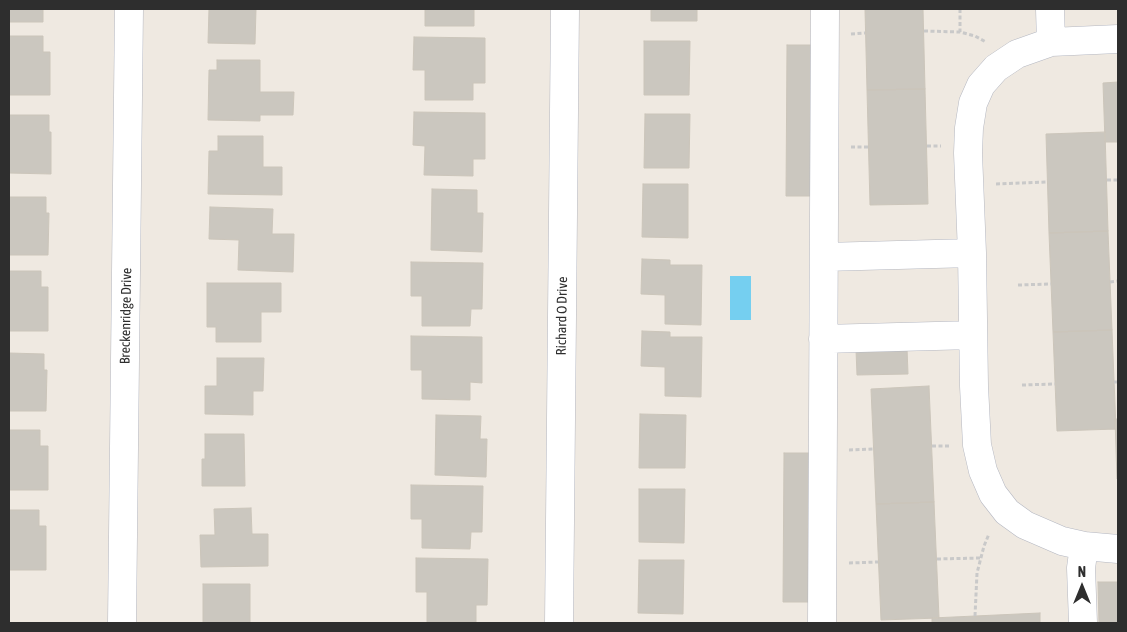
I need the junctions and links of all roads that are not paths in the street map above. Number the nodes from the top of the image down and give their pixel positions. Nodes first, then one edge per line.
1 (129, 9) edge
2 (565, 9) edge
3 (825, 9) edge
4 (1050, 9) edge
5 (1118, 39) edge
6 (1051, 42) junction
7 (972, 252) junction
8 (824, 257) junction
9 (973, 335) junction
10 (823, 339) junction
11 (1084, 546) junction
12 (1118, 549) edge
13 (122, 623) edge
14 (559, 623) edge
15 (822, 623) edge
16 (1083, 623) edge

1 - 13 street, Breckenridge Drive
2 - 14 street, Richard O Drive
3 - 8 street
4 - 6 street
5 - 6 street
6 - 7 street
7 - 8 street
7 - 9 street
8 - 10 street
9 - 10 street
9 - 11 street
10 - 15 street
11 - 12 street
11 - 16 street

